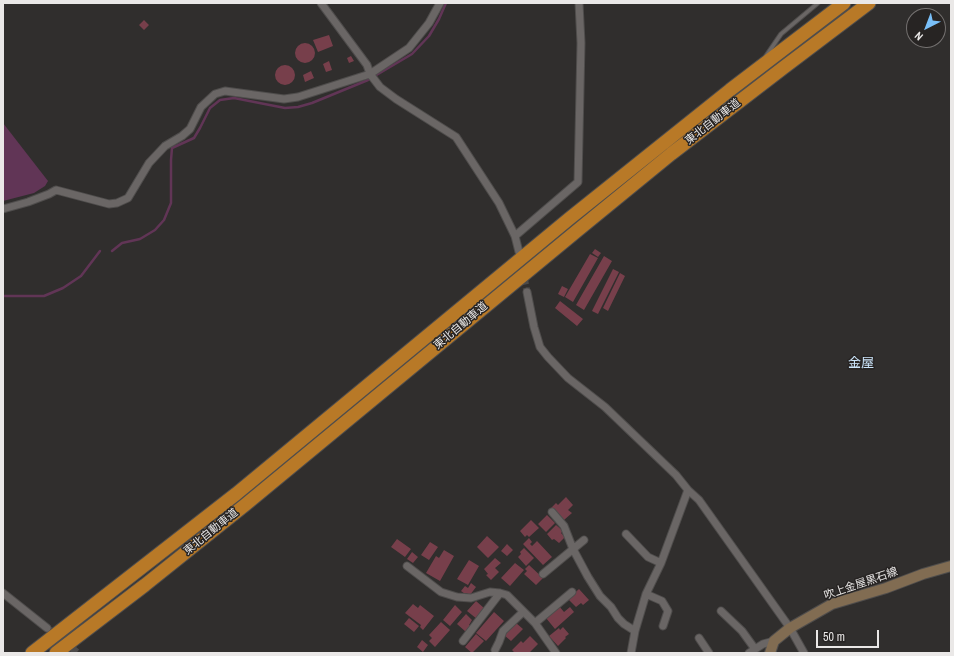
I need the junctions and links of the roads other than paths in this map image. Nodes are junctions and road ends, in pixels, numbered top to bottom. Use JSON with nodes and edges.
{"nodes":[{"id":1,"x":321,"y":3,"type":"edge"},
{"id":2,"x":440,"y":3,"type":"edge"},
{"id":3,"x":578,"y":3,"type":"edge"},
{"id":4,"x":818,"y":3,"type":"edge"},
{"id":5,"x":844,"y":3,"type":"edge"},
{"id":6,"x":869,"y":3,"type":"edge"},
{"id":7,"x":757,"y":69,"type":"junction"},
{"id":8,"x":371,"y":76,"type":"junction"},
{"id":9,"x":3,"y":209,"type":"edge"},
{"id":10,"x":515,"y":236,"type":"junction"},
{"id":11,"x":519,"y":252,"type":"tunnel mouth"},
{"id":12,"x":527,"y":292,"type":"tunnel mouth"},
{"id":13,"x":688,"y":490,"type":"junction"},
{"id":14,"x":552,"y":512,"type":"dead end"},
{"id":15,"x":626,"y":534,"type":"dead end"},
{"id":16,"x":584,"y":540,"type":"dead end"},
{"id":17,"x":573,"y":549,"type":"junction"},
{"id":18,"x":661,"y":563,"type":"junction"},
{"id":19,"x":407,"y":566,"type":"dead end"},
{"id":20,"x":951,"y":566,"type":"edge"},
{"id":21,"x":543,"y":574,"type":"dead end"},
{"id":22,"x":572,"y":592,"type":"dead end"},
{"id":23,"x":3,"y":593,"type":"edge"},
{"id":24,"x":500,"y":593,"type":"junction"},
{"id":25,"x":646,"y":594,"type":"junction"},
{"id":26,"x":721,"y":611,"type":"dead end"},
{"id":27,"x":523,"y":612,"type":"junction"},
{"id":28,"x":535,"y":623,"type":"junction"},
{"id":29,"x":664,"y":626,"type":"dead end"},
{"id":30,"x":47,"y":628,"type":"tunnel mouth"},
{"id":31,"x":790,"y":628,"type":"junction"},
{"id":32,"x":635,"y":631,"type":"junction"},
{"id":33,"x":700,"y":638,"type":"dead end"},
{"id":34,"x":463,"y":641,"type":"dead end"},
{"id":35,"x":774,"y":641,"type":"junction"},
{"id":36,"x":756,"y":649,"type":"junction"},
{"id":37,"x":495,"y":650,"type":"dead end"},
{"id":38,"x":32,"y":653,"type":"edge"},
{"id":39,"x":56,"y":653,"type":"edge"},
{"id":40,"x":556,"y":653,"type":"edge"},
{"id":41,"x":631,"y":653,"type":"edge"},
{"id":42,"x":709,"y":653,"type":"edge"},
{"id":43,"x":749,"y":653,"type":"edge"},
{"id":44,"x":770,"y":653,"type":"edge"},
{"id":45,"x":804,"y":653,"type":"edge"}],
"edges":[{"from":1,"to":8,"type":"street"},
{"from":2,"to":8,"type":"street"},
{"from":3,"to":10,"type":"street"},
{"from":4,"to":7,"type":"lane"},
{"from":5,"to":7,"type":"highway","name":"東北自動車道"},
{"from":6,"to":39,"type":"highway","name":"東北自動車道"},
{"from":7,"to":38,"type":"highway","name":"東北自動車道"},
{"from":8,"to":9,"type":"street"},
{"from":8,"to":10,"type":"street"},
{"from":10,"to":11,"type":"street"},
{"from":12,"to":13,"type":"street"},
{"from":13,"to":18,"type":"street"},
{"from":13,"to":31,"type":"street"},
{"from":14,"to":17,"type":"street"},
{"from":15,"to":18,"type":"street"},
{"from":16,"to":17,"type":"street"},
{"from":17,"to":21,"type":"street"},
{"from":17,"to":32,"type":"street"},
{"from":18,"to":25,"type":"street"},
{"from":19,"to":24,"type":"street"},
{"from":20,"to":31,"type":"main road","name":"吹上金屋黒石線"},
{"from":22,"to":28,"type":"street"},
{"from":23,"to":30,"type":"street"},
{"from":24,"to":27,"type":"street"},
{"from":24,"to":34,"type":"street"},
{"from":25,"to":29,"type":"street"},
{"from":25,"to":32,"type":"street"},
{"from":26,"to":36,"type":"street"},
{"from":27,"to":28,"type":"street"},
{"from":27,"to":37,"type":"street"},
{"from":28,"to":40,"type":"street"},
{"from":31,"to":35,"type":"main road","name":"吹上金屋黒石線"},
{"from":31,"to":45,"type":"street"},
{"from":32,"to":41,"type":"street"},
{"from":33,"to":42,"type":"street"},
{"from":35,"to":36,"type":"street"},
{"from":35,"to":44,"type":"main road"},
{"from":36,"to":43,"type":"street"}]}
